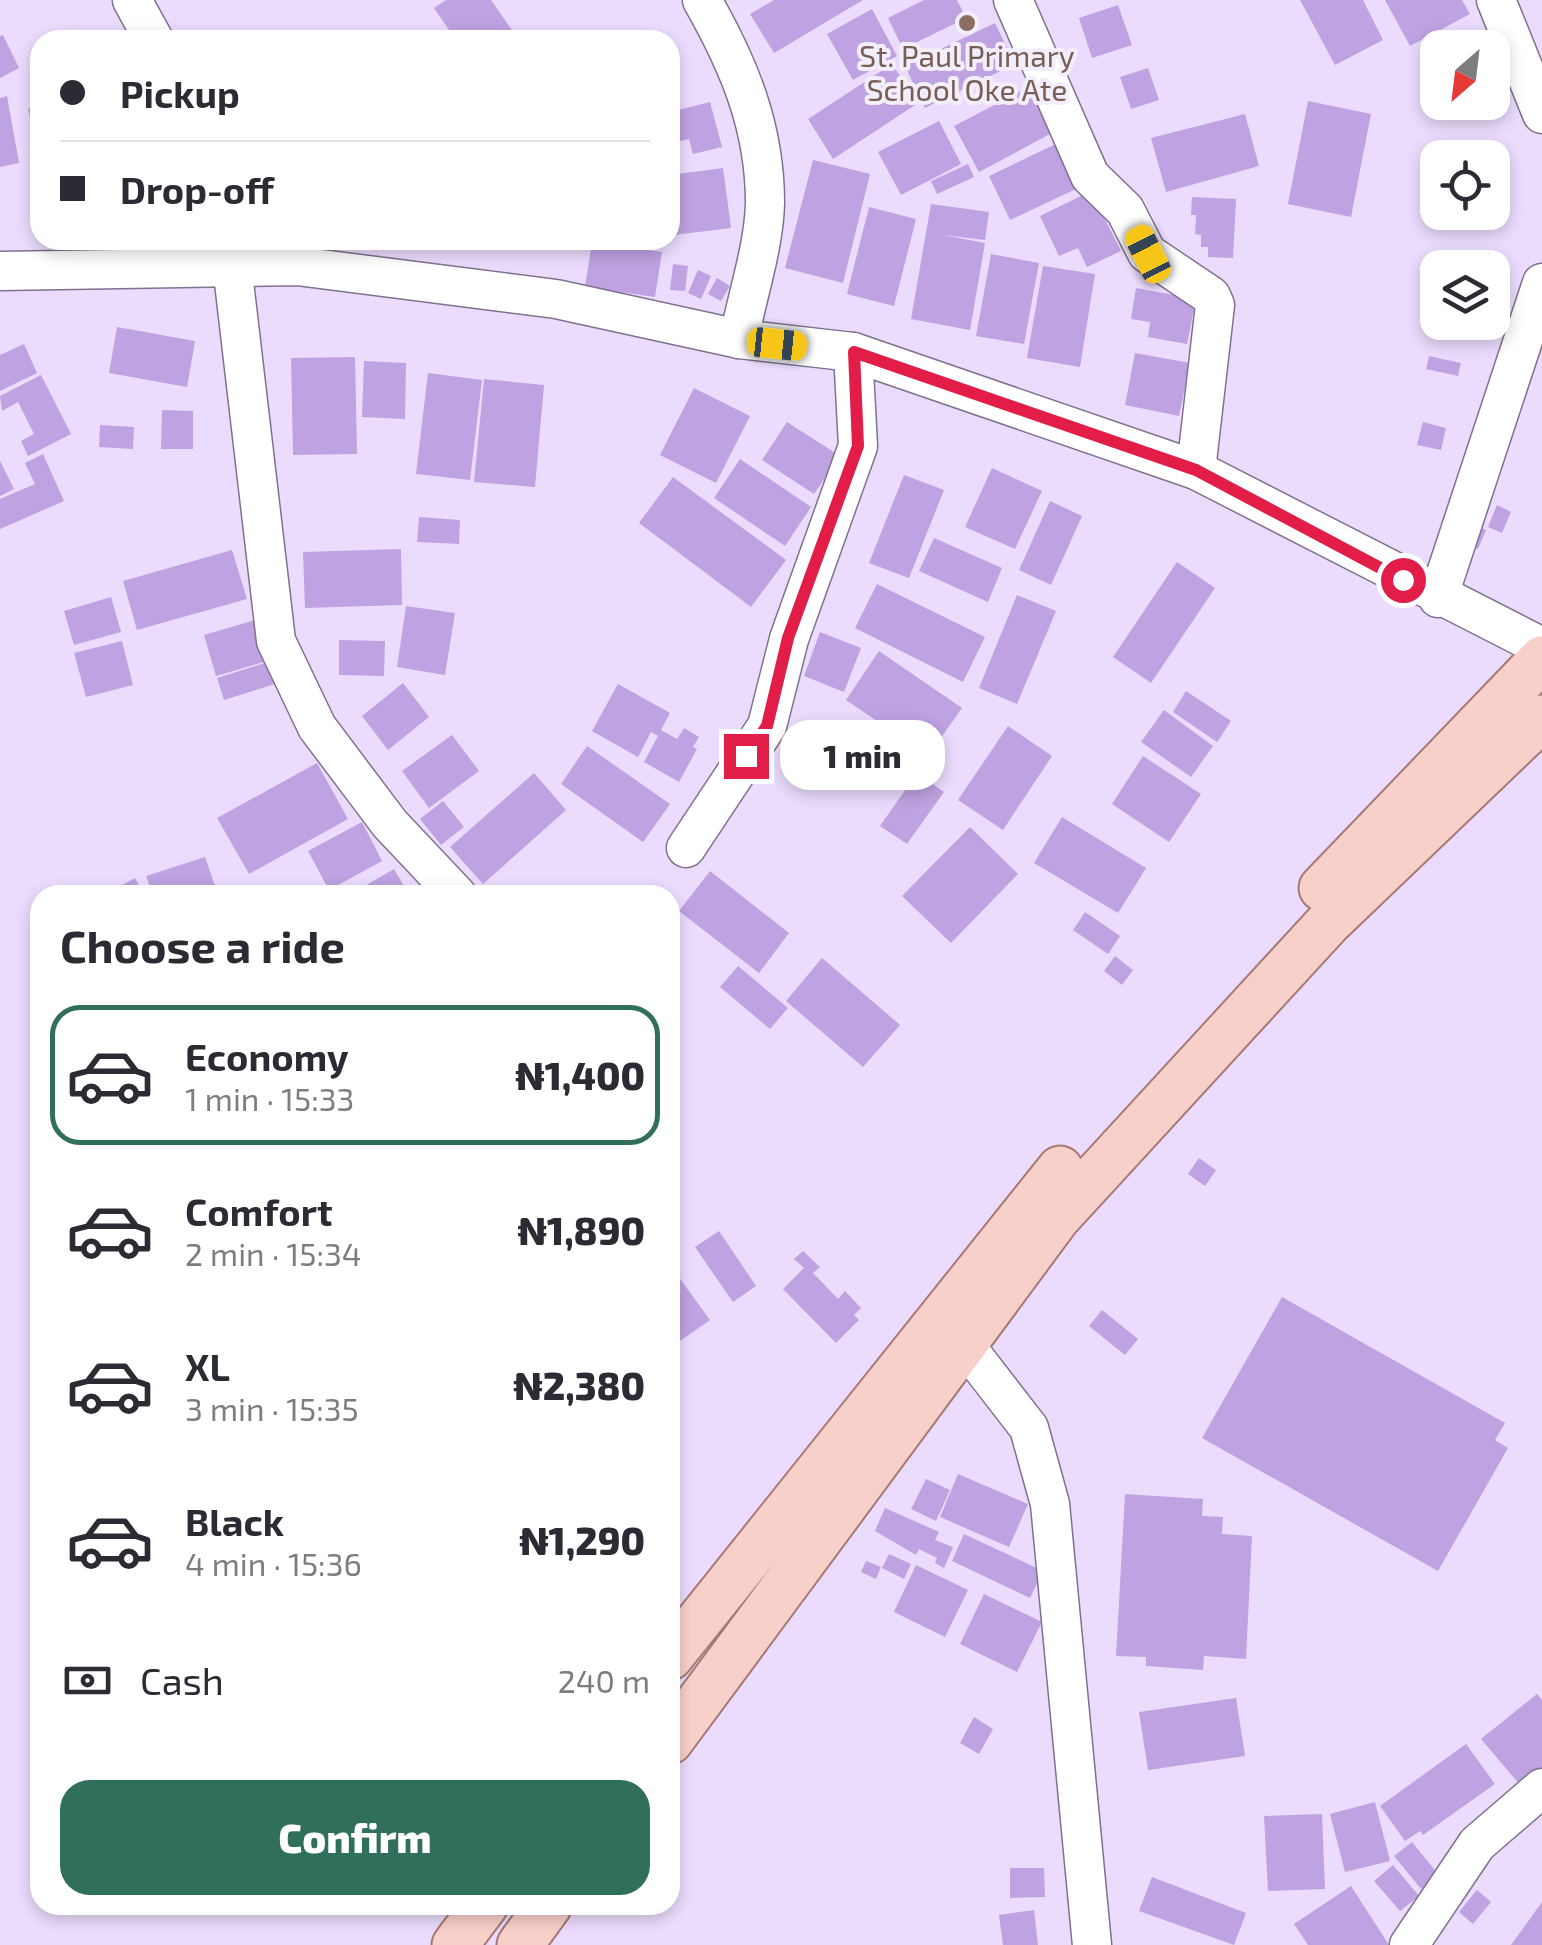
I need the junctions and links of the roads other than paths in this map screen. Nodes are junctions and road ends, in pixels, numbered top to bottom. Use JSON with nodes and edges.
{"nodes":[{"id":1,"x":132,"y":0,"type":"edge"},
{"id":2,"x":702,"y":0,"type":"edge"},
{"id":3,"x":1013,"y":0,"type":"edge"},
{"id":4,"x":1496,"y":0,"type":"edge"},
{"id":5,"x":148,"y":30,"type":"edge"},
{"id":6,"x":1542,"y":114,"type":"edge"},
{"id":7,"x":289,"y":253,"type":"edge"},
{"id":8,"x":232,"y":265,"type":"junction"},
{"id":9,"x":0,"y":271,"type":"edge"},
{"id":10,"x":1542,"y":284,"type":"edge"},
{"id":11,"x":739,"y":339,"type":"junction"},
{"id":12,"x":854,"y":352,"type":"junction"},
{"id":13,"x":1196,"y":470,"type":"junction"},
{"id":14,"x":1438,"y":598,"type":"junction"},
{"id":15,"x":1542,"y":648,"type":"edge"},
{"id":16,"x":1542,"y":659,"type":"edge"},
{"id":17,"x":1542,"y":718,"type":"edge"},
{"id":18,"x":686,"y":848,"type":"dead end"},
{"id":19,"x":448,"y":885,"type":"edge"},
{"id":20,"x":964,"y":1344,"type":"junction"},
{"id":21,"x":680,"y":1644,"type":"edge"},
{"id":22,"x":680,"y":1727,"type":"edge"},
{"id":23,"x":1542,"y":1788,"type":"edge"},
{"id":24,"x":478,"y":1915,"type":"edge"},
{"id":25,"x":542,"y":1915,"type":"edge"},
{"id":26,"x":455,"y":1945,"type":"edge"},
{"id":27,"x":520,"y":1945,"type":"edge"},
{"id":28,"x":1092,"y":1945,"type":"edge"},
{"id":29,"x":1410,"y":1945,"type":"edge"}],
"edges":[{"from":1,"to":5,"type":"street"},
{"from":2,"to":11,"type":"street"},
{"from":3,"to":13,"type":"street"},
{"from":4,"to":6,"type":"street"},
{"from":7,"to":8,"type":"street"},
{"from":7,"to":11,"type":"street"},
{"from":8,"to":9,"type":"street"},
{"from":8,"to":19,"type":"street"},
{"from":10,"to":14,"type":"street"},
{"from":11,"to":12,"type":"street"},
{"from":12,"to":13,"type":"street"},
{"from":12,"to":18,"type":"street"},
{"from":13,"to":14,"type":"street"},
{"from":14,"to":15,"type":"street"},
{"from":16,"to":21,"type":"main road"},
{"from":17,"to":20,"type":"main road"},
{"from":20,"to":22,"type":"main road"},
{"from":20,"to":28,"type":"street"},
{"from":23,"to":29,"type":"street"},
{"from":24,"to":26,"type":"main road"},
{"from":25,"to":27,"type":"main road"}]}
